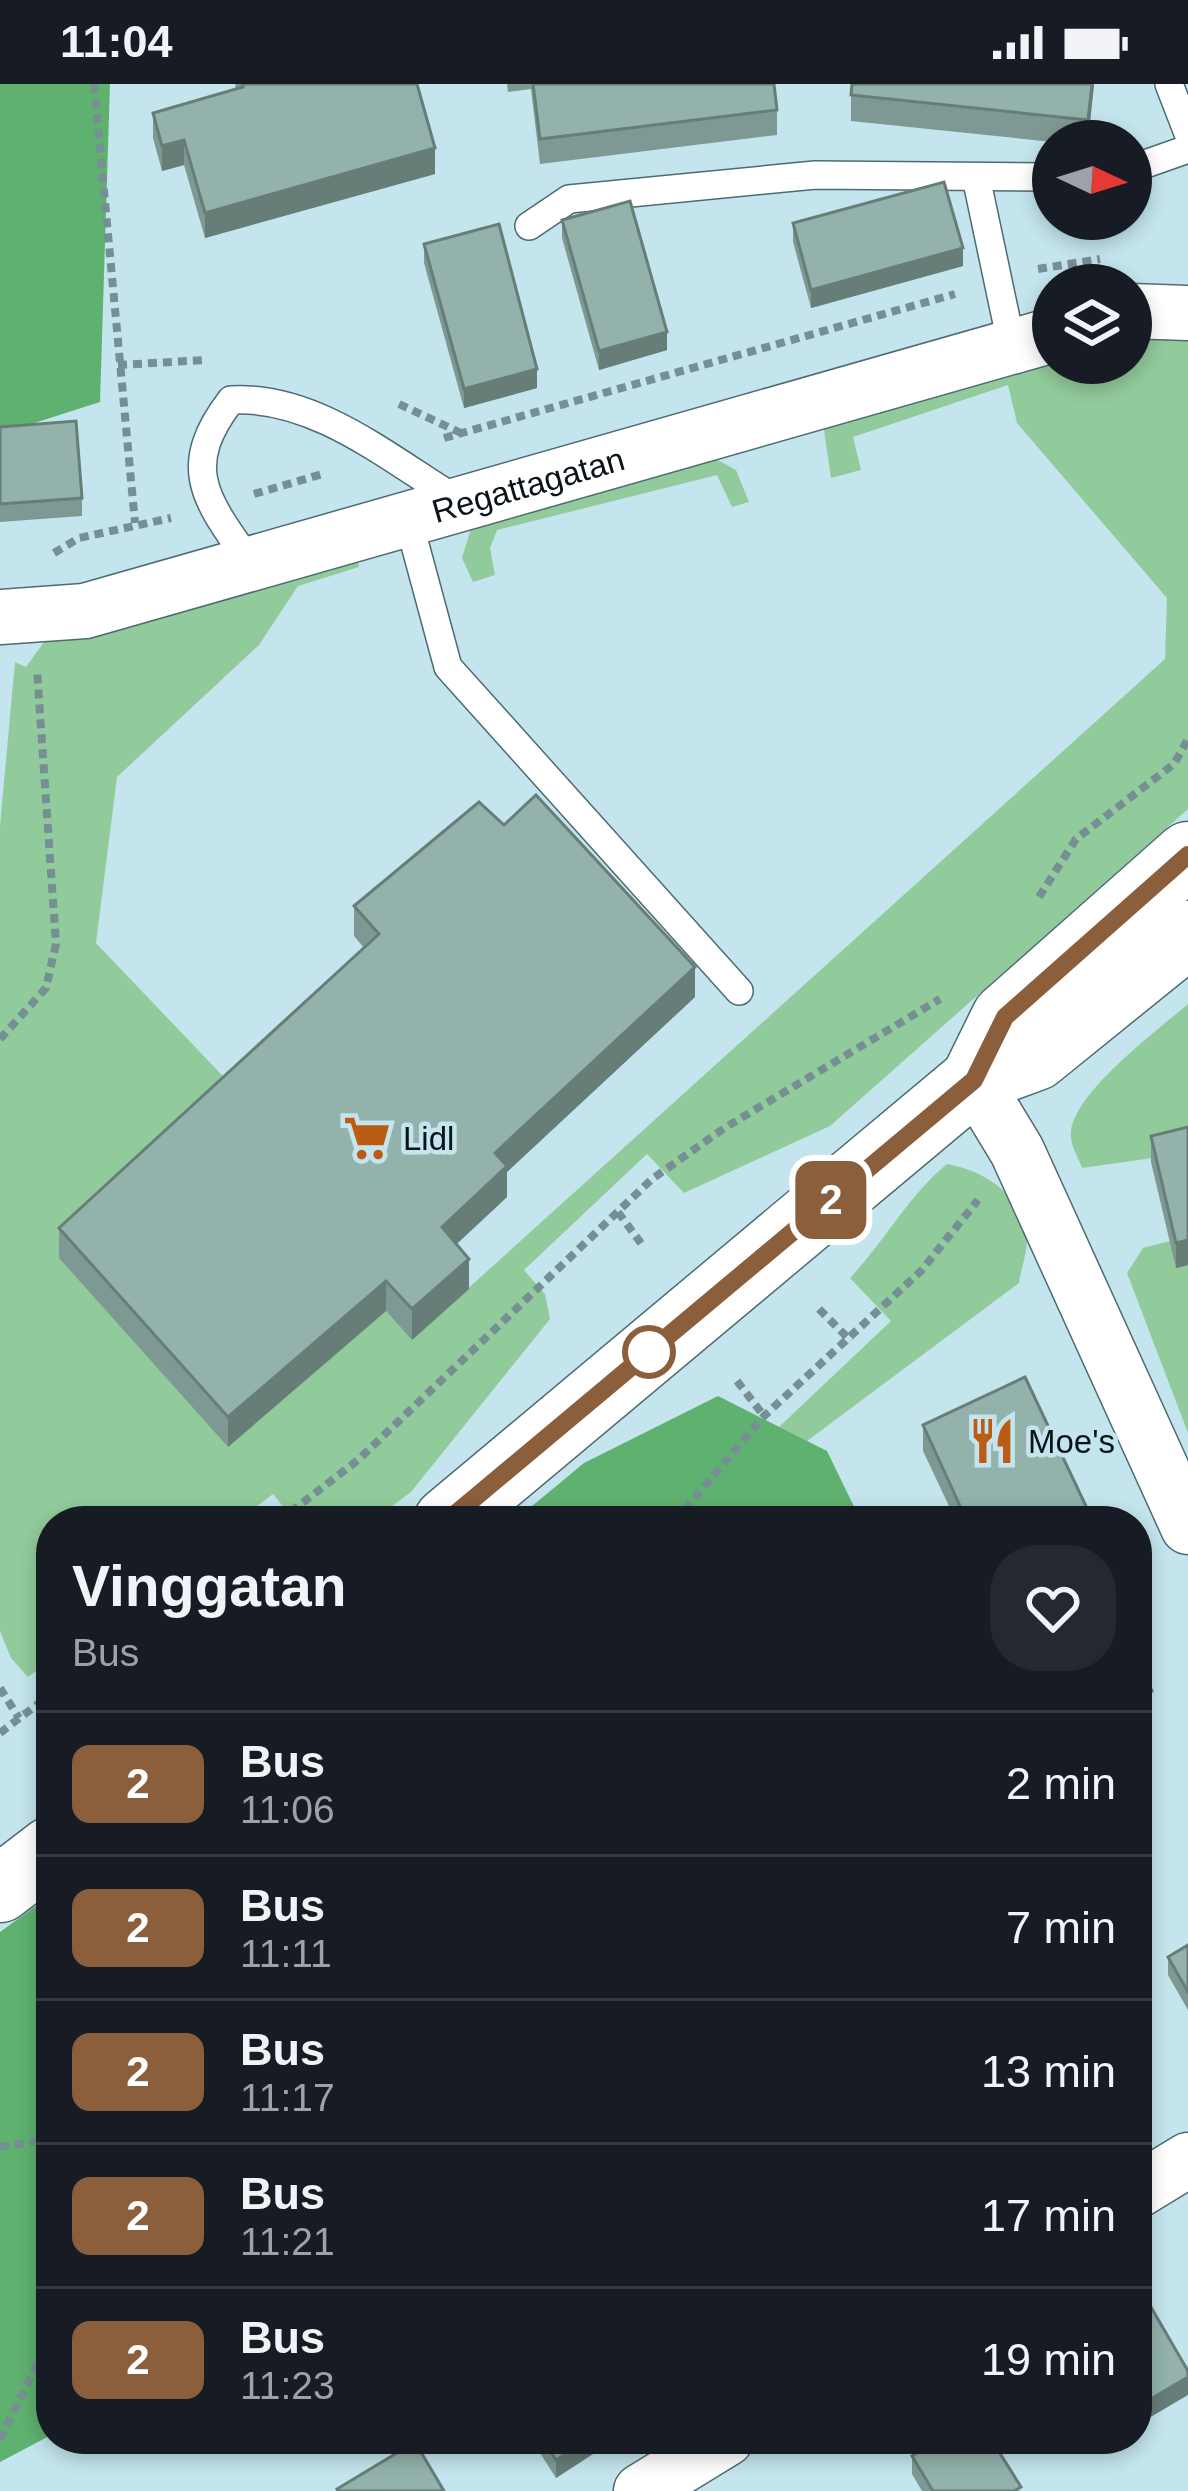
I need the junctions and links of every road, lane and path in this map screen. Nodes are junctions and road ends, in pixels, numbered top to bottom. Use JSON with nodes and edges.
{"nodes":[{"id":1,"x":94,"y":84,"type":"edge"},
{"id":2,"x":1169,"y":84,"type":"edge"},
{"id":3,"x":1188,"y":133,"type":"edge"},
{"id":4,"x":1188,"y":149,"type":"edge"},
{"id":5,"x":1152,"y":162,"type":"edge"},
{"id":6,"x":976,"y":177,"type":"junction"},
{"id":7,"x":1032,"y":177,"type":"edge"},
{"id":8,"x":530,"y":226,"type":"dead end"},
{"id":9,"x":1123,"y":258,"type":"dead end"},
{"id":10,"x":998,"y":282,"type":"junction"},
{"id":11,"x":1152,"y":311,"type":"edge"},
{"id":12,"x":1188,"y":313,"type":"edge"},
{"id":13,"x":1032,"y":339,"type":"edge"},
{"id":14,"x":1032,"y":341,"type":"edge"},
{"id":15,"x":384,"y":456,"type":"junction"},
{"id":16,"x":463,"y":503,"type":"junction"},
{"id":17,"x":214,"y":506,"type":"junction"},
{"id":18,"x":408,"y":519,"type":"junction"},
{"id":19,"x":135,"y":523,"type":"junction"},
{"id":20,"x":251,"y":565,"type":"junction"},
{"id":21,"x":16,"y":616,"type":"edge"},
{"id":22,"x":1188,"y":740,"type":"edge"},
{"id":23,"x":1188,"y":855,"type":"edge"},
{"id":24,"x":1031,"y":914,"type":"dead end"},
{"id":25,"x":1188,"y":934,"type":"edge"},
{"id":26,"x":960,"y":989,"type":"dead end"},
{"id":27,"x":739,"y":991,"type":"dead end"},
{"id":28,"x":0,"y":1039,"type":"edge"},
{"id":29,"x":974,"y":1080,"type":"junction"},
{"id":30,"x":652,"y":1179,"type":"junction"},
{"id":31,"x":619,"y":1212,"type":"junction"},
{"id":32,"x":643,"y":1246,"type":"dead end"},
{"id":33,"x":921,"y":1271,"type":"dead end"},
{"id":34,"x":819,"y":1309,"type":"dead end"},
{"id":35,"x":851,"y":1341,"type":"junction"},
{"id":36,"x":462,"y":1361,"type":"junction"},
{"id":37,"x":737,"y":1382,"type":"dead end"},
{"id":38,"x":764,"y":1416,"type":"junction"},
{"id":39,"x":298,"y":1506,"type":"edge"},
{"id":40,"x":465,"y":1506,"type":"edge"},
{"id":41,"x":688,"y":1506,"type":"edge"},
{"id":42,"x":1188,"y":1527,"type":"edge"},
{"id":43,"x":0,"y":1688,"type":"edge"},
{"id":44,"x":36,"y":1705,"type":"edge"},
{"id":45,"x":19,"y":1718,"type":"junction"},
{"id":46,"x":0,"y":1733,"type":"edge"},
{"id":47,"x":36,"y":1861,"type":"edge"},
{"id":48,"x":0,"y":1889,"type":"edge"},
{"id":49,"x":36,"y":2141,"type":"edge"},
{"id":50,"x":0,"y":2147,"type":"edge"},
{"id":51,"x":1188,"y":2160,"type":"edge"},
{"id":52,"x":1152,"y":2182,"type":"edge"},
{"id":53,"x":36,"y":2367,"type":"edge"},
{"id":54,"x":0,"y":2440,"type":"edge"},
{"id":55,"x":701,"y":2454,"type":"edge"},
{"id":56,"x":641,"y":2491,"type":"edge"}],
"edges":[{"from":1,"to":19,"type":"path"},
{"from":2,"to":3,"type":"lane"},
{"from":4,"to":5,"type":"lane"},
{"from":6,"to":7,"type":"lane"},
{"from":6,"to":8,"type":"lane"},
{"from":6,"to":10,"type":"lane"},
{"from":9,"to":10,"type":"path"},
{"from":10,"to":13,"type":"lane"},
{"from":10,"to":15,"type":"path"},
{"from":11,"to":12,"type":"street"},
{"from":14,"to":16,"type":"street","name":"Regattagatan"},
{"from":15,"to":16,"type":"lane"},
{"from":15,"to":17,"type":"path"},
{"from":15,"to":17,"type":"lane"},
{"from":16,"to":18,"type":"street","name":"Regattagatan"},
{"from":17,"to":19,"type":"path"},
{"from":17,"to":20,"type":"lane"},
{"from":18,"to":20,"type":"street","name":"Regattagatan"},
{"from":18,"to":27,"type":"lane"},
{"from":19,"to":21,"type":"path"},
{"from":20,"to":21,"type":"street","name":"Regattagatan"},
{"from":21,"to":28,"type":"path"},
{"from":22,"to":24,"type":"path"},
{"from":23,"to":29,"type":"main road"},
{"from":25,"to":29,"type":"main road"},
{"from":26,"to":30,"type":"path"},
{"from":29,"to":40,"type":"main road"},
{"from":29,"to":42,"type":"street"},
{"from":30,"to":31,"type":"path"},
{"from":30,"to":36,"type":"path"},
{"from":31,"to":32,"type":"path"},
{"from":31,"to":36,"type":"path"},
{"from":33,"to":35,"type":"path"},
{"from":34,"to":35,"type":"path"},
{"from":35,"to":38,"type":"path"},
{"from":36,"to":39,"type":"path"},
{"from":37,"to":38,"type":"path"},
{"from":38,"to":41,"type":"path"},
{"from":43,"to":45,"type":"path"},
{"from":44,"to":45,"type":"path"},
{"from":45,"to":46,"type":"path"},
{"from":47,"to":48,"type":"main road"},
{"from":49,"to":50,"type":"path"},
{"from":51,"to":52,"type":"street"},
{"from":53,"to":54,"type":"path"},
{"from":55,"to":56,"type":"street"}]}
